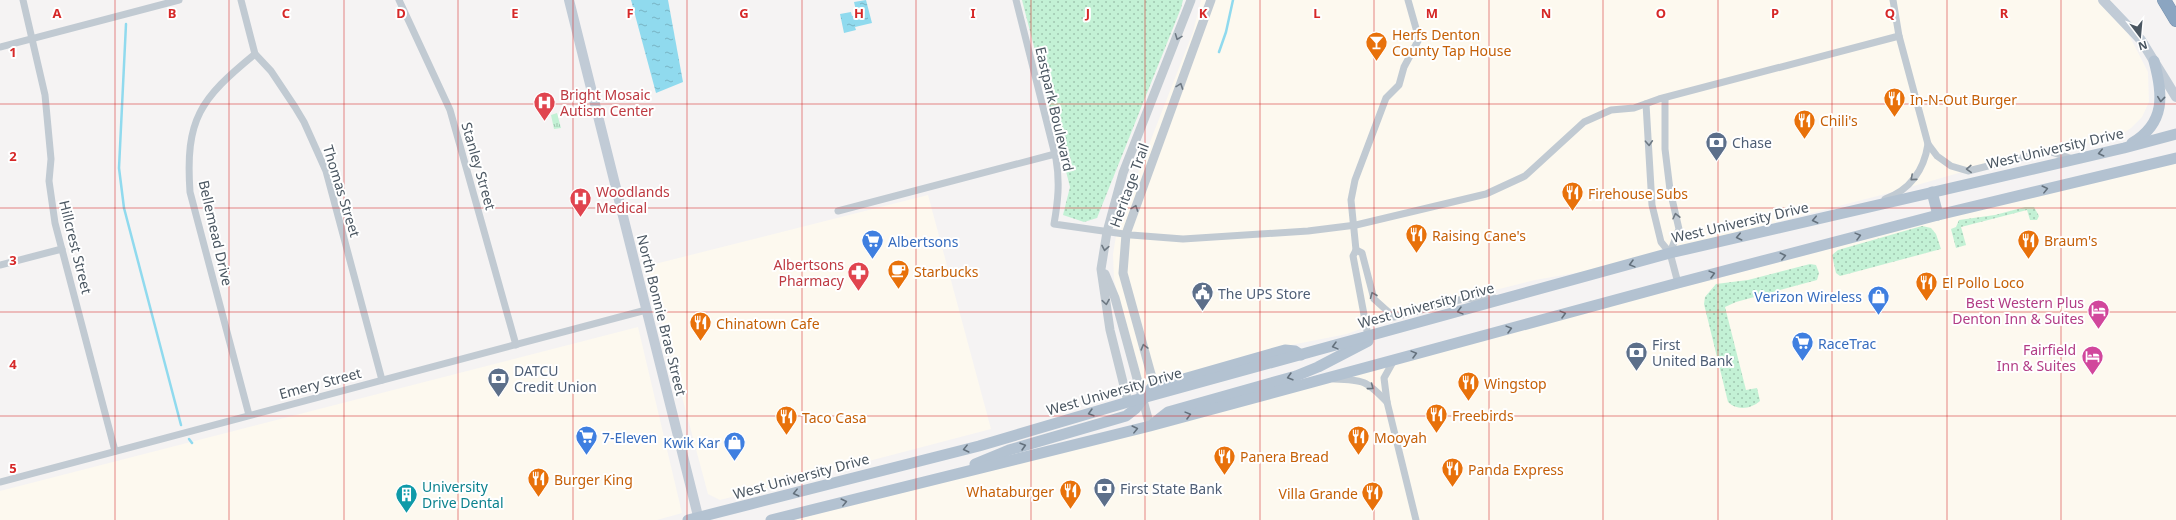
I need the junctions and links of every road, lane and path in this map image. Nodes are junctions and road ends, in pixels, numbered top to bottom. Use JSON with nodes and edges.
{"nodes":[{"id":1,"x":23,"y":0,"type":"edge"},
{"id":2,"x":179,"y":0,"type":"edge"},
{"id":3,"x":241,"y":0,"type":"edge"},
{"id":4,"x":399,"y":0,"type":"edge"},
{"id":5,"x":569,"y":0,"type":"edge"},
{"id":6,"x":1016,"y":0,"type":"edge"},
{"id":7,"x":1191,"y":0,"type":"edge"},
{"id":8,"x":1211,"y":0,"type":"edge"},
{"id":9,"x":1408,"y":0,"type":"edge"},
{"id":10,"x":1893,"y":0,"type":"edge"},
{"id":11,"x":2103,"y":0,"type":"edge"},
{"id":12,"x":2164,"y":0,"type":"edge"},
{"id":13,"x":2176,"y":20,"type":"edge"},
{"id":14,"x":1899,"y":36,"type":"junction"},
{"id":15,"x":33,"y":39,"type":"junction"},
{"id":16,"x":2141,"y":40,"type":"junction"},
{"id":17,"x":0,"y":47,"type":"edge"},
{"id":18,"x":256,"y":54,"type":"junction"},
{"id":19,"x":2154,"y":61,"type":"junction"},
{"id":20,"x":2176,"y":83,"type":"edge"},
{"id":21,"x":2176,"y":97,"type":"edge"},
{"id":22,"x":1665,"y":98,"type":"junction"},
{"id":23,"x":1646,"y":104,"type":"junction"},
{"id":24,"x":2176,"y":134,"type":"edge"},
{"id":25,"x":1928,"y":144,"type":"junction"},
{"id":26,"x":2124,"y":148,"type":"junction"},
{"id":27,"x":1055,"y":154,"type":"junction"},
{"id":28,"x":2176,"y":158,"type":"edge"},
{"id":29,"x":2075,"y":159,"type":"junction"},
{"id":30,"x":1932,"y":192,"type":"junction"},
{"id":31,"x":838,"y":211,"type":"dead end"},
{"id":32,"x":1853,"y":211,"type":"junction"},
{"id":33,"x":1938,"y":215,"type":"junction"},
{"id":34,"x":1353,"y":225,"type":"junction"},
{"id":35,"x":1107,"y":232,"type":"junction"},
{"id":36,"x":1126,"y":234,"type":"junction"},
{"id":37,"x":62,"y":249,"type":"junction"},
{"id":38,"x":1356,"y":250,"type":"junction"},
{"id":39,"x":1670,"y":253,"type":"junction"},
{"id":40,"x":1102,"y":264,"type":"junction"},
{"id":41,"x":0,"y":265,"type":"edge"},
{"id":42,"x":1678,"y":283,"type":"junction"},
{"id":43,"x":1512,"y":297,"type":"junction"},
{"id":44,"x":646,"y":310,"type":"junction"},
{"id":45,"x":1388,"y":331,"type":"junction"},
{"id":46,"x":1368,"y":336,"type":"junction"},
{"id":47,"x":516,"y":345,"type":"junction"},
{"id":48,"x":1301,"y":355,"type":"junction"},
{"id":49,"x":1394,"y":360,"type":"junction"},
{"id":50,"x":1322,"y":379,"type":"junction"},
{"id":51,"x":382,"y":380,"type":"junction"},
{"id":52,"x":1154,"y":385,"type":"junction"},
{"id":53,"x":1142,"y":398,"type":"junction"},
{"id":54,"x":1128,"y":402,"type":"junction"},
{"id":55,"x":1386,"y":402,"type":"junction"},
{"id":56,"x":249,"y":416,"type":"junction"},
{"id":57,"x":1150,"y":426,"type":"junction"},
{"id":58,"x":115,"y":451,"type":"junction"},
{"id":59,"x":961,"y":473,"type":"junction"},
{"id":60,"x":0,"y":482,"type":"edge"},
{"id":61,"x":695,"y":519,"type":"edge"},
{"id":62,"x":771,"y":520,"type":"edge"},
{"id":63,"x":1416,"y":520,"type":"edge"}],
"edges":[{"from":1,"to":15,"type":"street","name":"Hillcrest Street"},
{"from":2,"to":15,"type":"street"},
{"from":3,"to":18,"type":"street","name":"Thomas Street"},
{"from":4,"to":47,"type":"street","name":"Stanley Street"},
{"from":5,"to":44,"type":"main road","name":"North Bonnie Brae Street"},
{"from":6,"to":27,"type":"street","name":"Eastpark Boulevard"},
{"from":7,"to":35,"type":"street","name":"Heritage Trail","one_way":true},
{"from":36,"to":8,"type":"street","name":"Heritage Trail","one_way":true},
{"from":9,"to":34,"type":"street"},
{"from":10,"to":14,"type":"street"},
{"from":11,"to":16,"type":"main road"},
{"from":12,"to":13,"type":"highway"},
{"from":14,"to":22,"type":"street"},
{"from":14,"to":25,"type":"street"},
{"from":15,"to":17,"type":"street"},
{"from":15,"to":37,"type":"street","name":"Hillcrest Street"},
{"from":16,"to":19,"type":"main road"},
{"from":16,"to":20,"type":"main road"},
{"from":18,"to":51,"type":"street","name":"Thomas Street"},
{"from":18,"to":56,"type":"street","name":"Bellemead Drive"},
{"from":19,"to":21,"type":"main road"},
{"from":19,"to":26,"type":"main road","one_way":true},
{"from":22,"to":23,"type":"street"},
{"from":39,"to":22,"type":"street","one_way":true},
{"from":23,"to":34,"type":"street"},
{"from":23,"to":39,"type":"street","one_way":true},
{"from":24,"to":26,"type":"main road","name":"West University Drive"},
{"from":29,"to":25,"type":"street","one_way":true},
{"from":25,"to":32,"type":"street","one_way":true},
{"from":26,"to":29,"type":"main road","name":"West University Drive","one_way":true},
{"from":27,"to":31,"type":"street"},
{"from":27,"to":35,"type":"street","name":"Eastpark Boulevard"},
{"from":33,"to":28,"type":"main road","one_way":true},
{"from":29,"to":30,"type":"main road","name":"West University Drive"},
{"from":30,"to":32,"type":"main road","name":"West University Drive"},
{"from":30,"to":33,"type":"main road"},
{"from":32,"to":39,"type":"main road","name":"West University Drive","one_way":true},
{"from":42,"to":33,"type":"main road","one_way":true},
{"from":34,"to":36,"type":"street"},
{"from":34,"to":38,"type":"street"},
{"from":35,"to":36,"type":"street"},
{"from":35,"to":40,"type":"street","name":"Heritage Trail","one_way":true},
{"from":52,"to":36,"type":"street","name":"Heritage Trail","one_way":true},
{"from":37,"to":41,"type":"street"},
{"from":37,"to":58,"type":"street","name":"Hillcrest Street"},
{"from":43,"to":38,"type":"street","one_way":true},
{"from":38,"to":46,"type":"street"},
{"from":39,"to":42,"type":"street"},
{"from":39,"to":43,"type":"main road","name":"West University Drive","one_way":true},
{"from":40,"to":53,"type":"street","name":"Heritage Trail"},
{"from":40,"to":54,"type":"street","name":"Heritage Trail","one_way":true},
{"from":49,"to":42,"type":"main road","one_way":true},
{"from":43,"to":45,"type":"main road","name":"West University Drive","one_way":true},
{"from":44,"to":47,"type":"street","name":"Emery Street"},
{"from":44,"to":61,"type":"main road","name":"North Bonnie Brae Street"},
{"from":45,"to":46,"type":"main road","name":"West University Drive"},
{"from":45,"to":57,"type":"main road","one_way":true},
{"from":46,"to":48,"type":"main road","name":"West University Drive","one_way":true},
{"from":47,"to":51,"type":"street","name":"Emery Street"},
{"from":48,"to":52,"type":"main road"},
{"from":48,"to":53,"type":"main road","name":"West University Drive"},
{"from":49,"to":50,"type":"main road"},
{"from":49,"to":55,"type":"street"},
{"from":50,"to":55,"type":"street","one_way":true},
{"from":57,"to":50,"type":"main road","one_way":true},
{"from":51,"to":56,"type":"street","name":"Emery Street"},
{"from":52,"to":53,"type":"main road"},
{"from":53,"to":54,"type":"main road","name":"West University Drive"},
{"from":53,"to":57,"type":"street","name":"Heritage Trail"},
{"from":59,"to":53,"type":"main road","one_way":true},
{"from":54,"to":61,"type":"main road","name":"West University Drive","one_way":true},
{"from":55,"to":63,"type":"street"},
{"from":56,"to":58,"type":"street","name":"Emery Street"},
{"from":59,"to":57,"type":"main road","one_way":true},
{"from":58,"to":60,"type":"street","name":"Emery Street"},
{"from":62,"to":59,"type":"main road","one_way":true}]}
